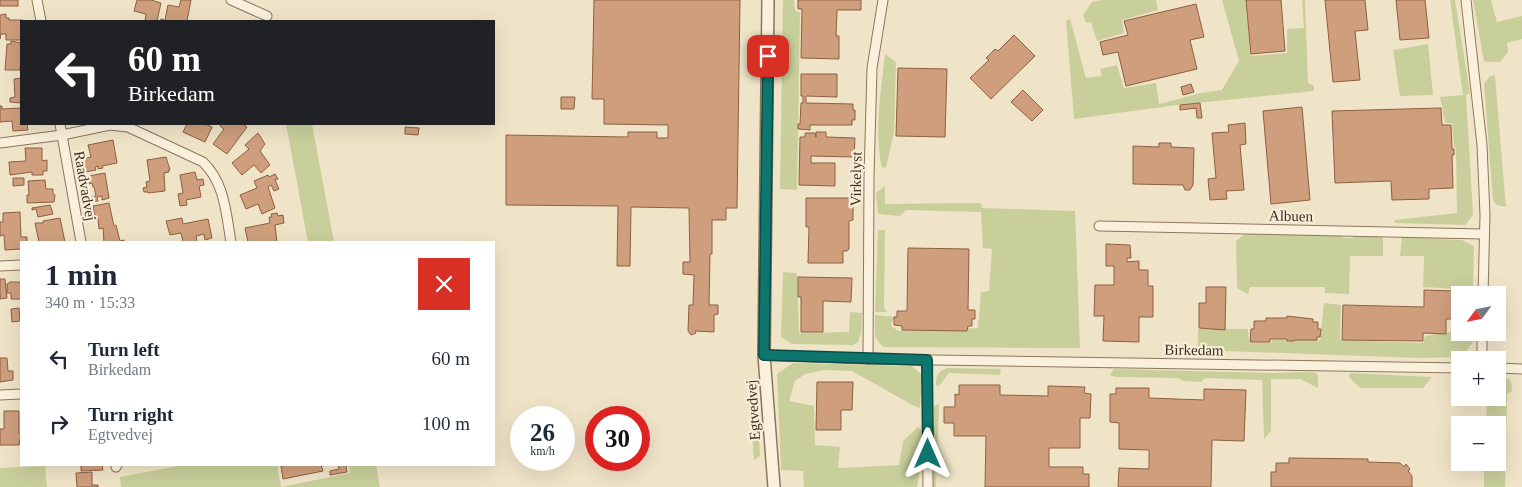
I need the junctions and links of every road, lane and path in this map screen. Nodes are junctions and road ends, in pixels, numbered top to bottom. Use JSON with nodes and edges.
{"nodes":[{"id":1,"x":37,"y":0,"type":"edge"},
{"id":2,"x":231,"y":0,"type":"edge"},
{"id":3,"x":768,"y":0,"type":"edge"},
{"id":4,"x":884,"y":0,"type":"edge"},
{"id":5,"x":1466,"y":0,"type":"edge"},
{"id":6,"x":267,"y":16,"type":"dead end"},
{"id":7,"x":41,"y":20,"type":"edge"},
{"id":8,"x":60,"y":125,"type":"edge"},
{"id":9,"x":110,"y":125,"type":"edge"},
{"id":10,"x":110,"y":125,"type":"edge"},
{"id":11,"x":62,"y":135,"type":"junction"},
{"id":12,"x":0,"y":143,"type":"edge"},
{"id":13,"x":1099,"y":226,"type":"dead end"},
{"id":14,"x":1484,"y":234,"type":"junction"},
{"id":15,"x":81,"y":241,"type":"edge"},
{"id":16,"x":231,"y":241,"type":"edge"},
{"id":17,"x":20,"y":265,"type":"edge"},
{"id":18,"x":0,"y":266,"type":"edge"},
{"id":19,"x":1483,"y":286,"type":"edge"},
{"id":20,"x":764,"y":355,"type":"junction"},
{"id":21,"x":868,"y":359,"type":"junction"},
{"id":22,"x":927,"y":360,"type":"junction"},
{"id":23,"x":1451,"y":368,"type":"edge"},
{"id":24,"x":1506,"y":368,"type":"edge"},
{"id":25,"x":1522,"y":369,"type":"edge"},
{"id":26,"x":20,"y":394,"type":"edge"},
{"id":27,"x":0,"y":395,"type":"edge"},
{"id":28,"x":774,"y":487,"type":"edge"},
{"id":29,"x":928,"y":487,"type":"edge"}],
"edges":[{"from":1,"to":7,"type":"street"},
{"from":2,"to":6,"type":"street"},
{"from":3,"to":20,"type":"street","name":"Egtvedvej"},
{"from":4,"to":21,"type":"street","name":"Virkelyst"},
{"from":5,"to":14,"type":"street"},
{"from":8,"to":11,"type":"street","name":"Raadvadvej"},
{"from":9,"to":16,"type":"street"},
{"from":10,"to":11,"type":"street"},
{"from":11,"to":12,"type":"street","name":"Raadvadvej"},
{"from":11,"to":15,"type":"street","name":"Raadvadvej"},
{"from":13,"to":14,"type":"street","name":"Albuen"},
{"from":14,"to":19,"type":"street"},
{"from":17,"to":18,"type":"street"},
{"from":20,"to":21,"type":"street","name":"Birkedam"},
{"from":20,"to":28,"type":"street","name":"Egtvedvej"},
{"from":21,"to":22,"type":"street","name":"Birkedam"},
{"from":22,"to":23,"type":"street","name":"Birkedam"},
{"from":22,"to":29,"type":"street"},
{"from":24,"to":25,"type":"street"},
{"from":26,"to":27,"type":"street"}]}
